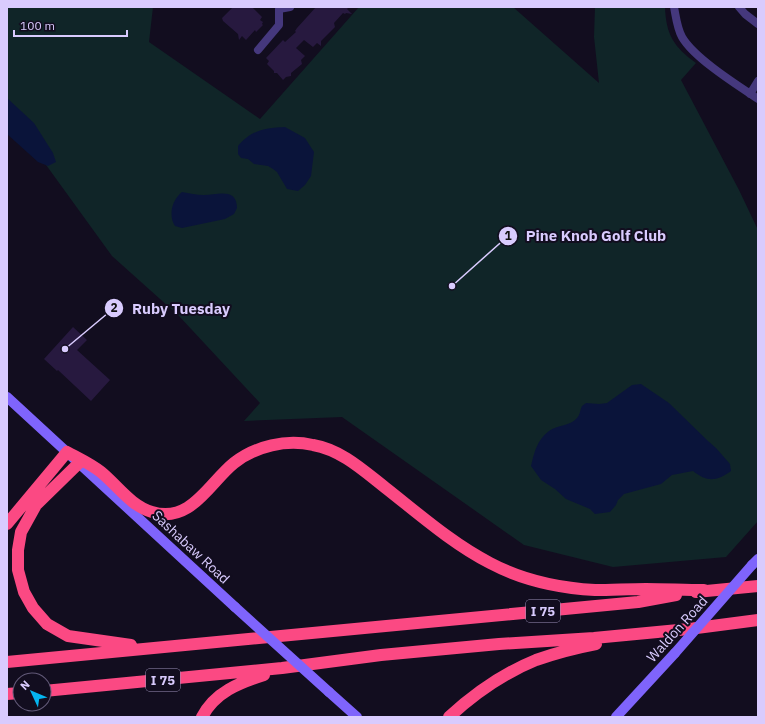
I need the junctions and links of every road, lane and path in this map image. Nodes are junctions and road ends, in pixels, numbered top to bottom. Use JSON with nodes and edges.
{"nodes":[{"id":1,"x":290,"y":7,"type":"edge"},
{"id":2,"x":674,"y":7,"type":"edge"},
{"id":3,"x":739,"y":7,"type":"edge"},
{"id":4,"x":276,"y":8,"type":"edge"},
{"id":5,"x":758,"y":24,"type":"edge"},
{"id":6,"x":258,"y":50,"type":"dead end"},
{"id":7,"x":758,"y":81,"type":"edge"},
{"id":8,"x":750,"y":94,"type":"junction"},
{"id":9,"x":758,"y":99,"type":"edge"},
{"id":10,"x":7,"y":398,"type":"edge"},
{"id":11,"x":67,"y":452,"type":"junction"},
{"id":12,"x":79,"y":463,"type":"junction"},
{"id":13,"x":7,"y":524,"type":"edge"},
{"id":14,"x":755,"y":562,"type":"edge"},
{"id":15,"x":758,"y":586,"type":"edge"},
{"id":16,"x":704,"y":590,"type":"junction"},
{"id":17,"x":758,"y":620,"type":"edge"},
{"id":18,"x":678,"y":630,"type":"junction"},
{"id":19,"x":168,"y":646,"type":"junction"},
{"id":20,"x":7,"y":662,"type":"edge"},
{"id":21,"x":282,"y":668,"type":"junction"},
{"id":22,"x":52,"y":690,"type":"edge"},
{"id":23,"x":202,"y":717,"type":"edge"},
{"id":24,"x":357,"y":717,"type":"edge"},
{"id":25,"x":449,"y":717,"type":"edge"},
{"id":26,"x":616,"y":717,"type":"edge"}],
"edges":[{"from":1,"to":4,"type":"street"},
{"from":2,"to":8,"type":"street"},
{"from":3,"to":5,"type":"street"},
{"from":4,"to":6,"type":"street"},
{"from":7,"to":8,"type":"street"},
{"from":8,"to":9,"type":"street"},
{"from":10,"to":11,"type":"main road","name":"Sashabaw Road"},
{"from":11,"to":12,"type":"main road","name":"Sashabaw Road"},
{"from":11,"to":13,"type":"highway"},
{"from":11,"to":16,"type":"highway"},
{"from":12,"to":19,"type":"highway"},
{"from":12,"to":24,"type":"main road","name":"Sashabaw Road","bridge":true},
{"from":14,"to":26,"type":"main road","name":"Waldon Road","bridge":true},
{"from":15,"to":16,"type":"highway","number":"I 75"},
{"from":16,"to":19,"type":"highway","number":"I 75"},
{"from":17,"to":18,"type":"highway","number":"I 75"},
{"from":18,"to":21,"type":"highway","number":"I 75"},
{"from":18,"to":25,"type":"highway"},
{"from":19,"to":20,"type":"highway","number":"I 75"},
{"from":21,"to":22,"type":"highway","number":"I 75"},
{"from":21,"to":23,"type":"highway"}]}
